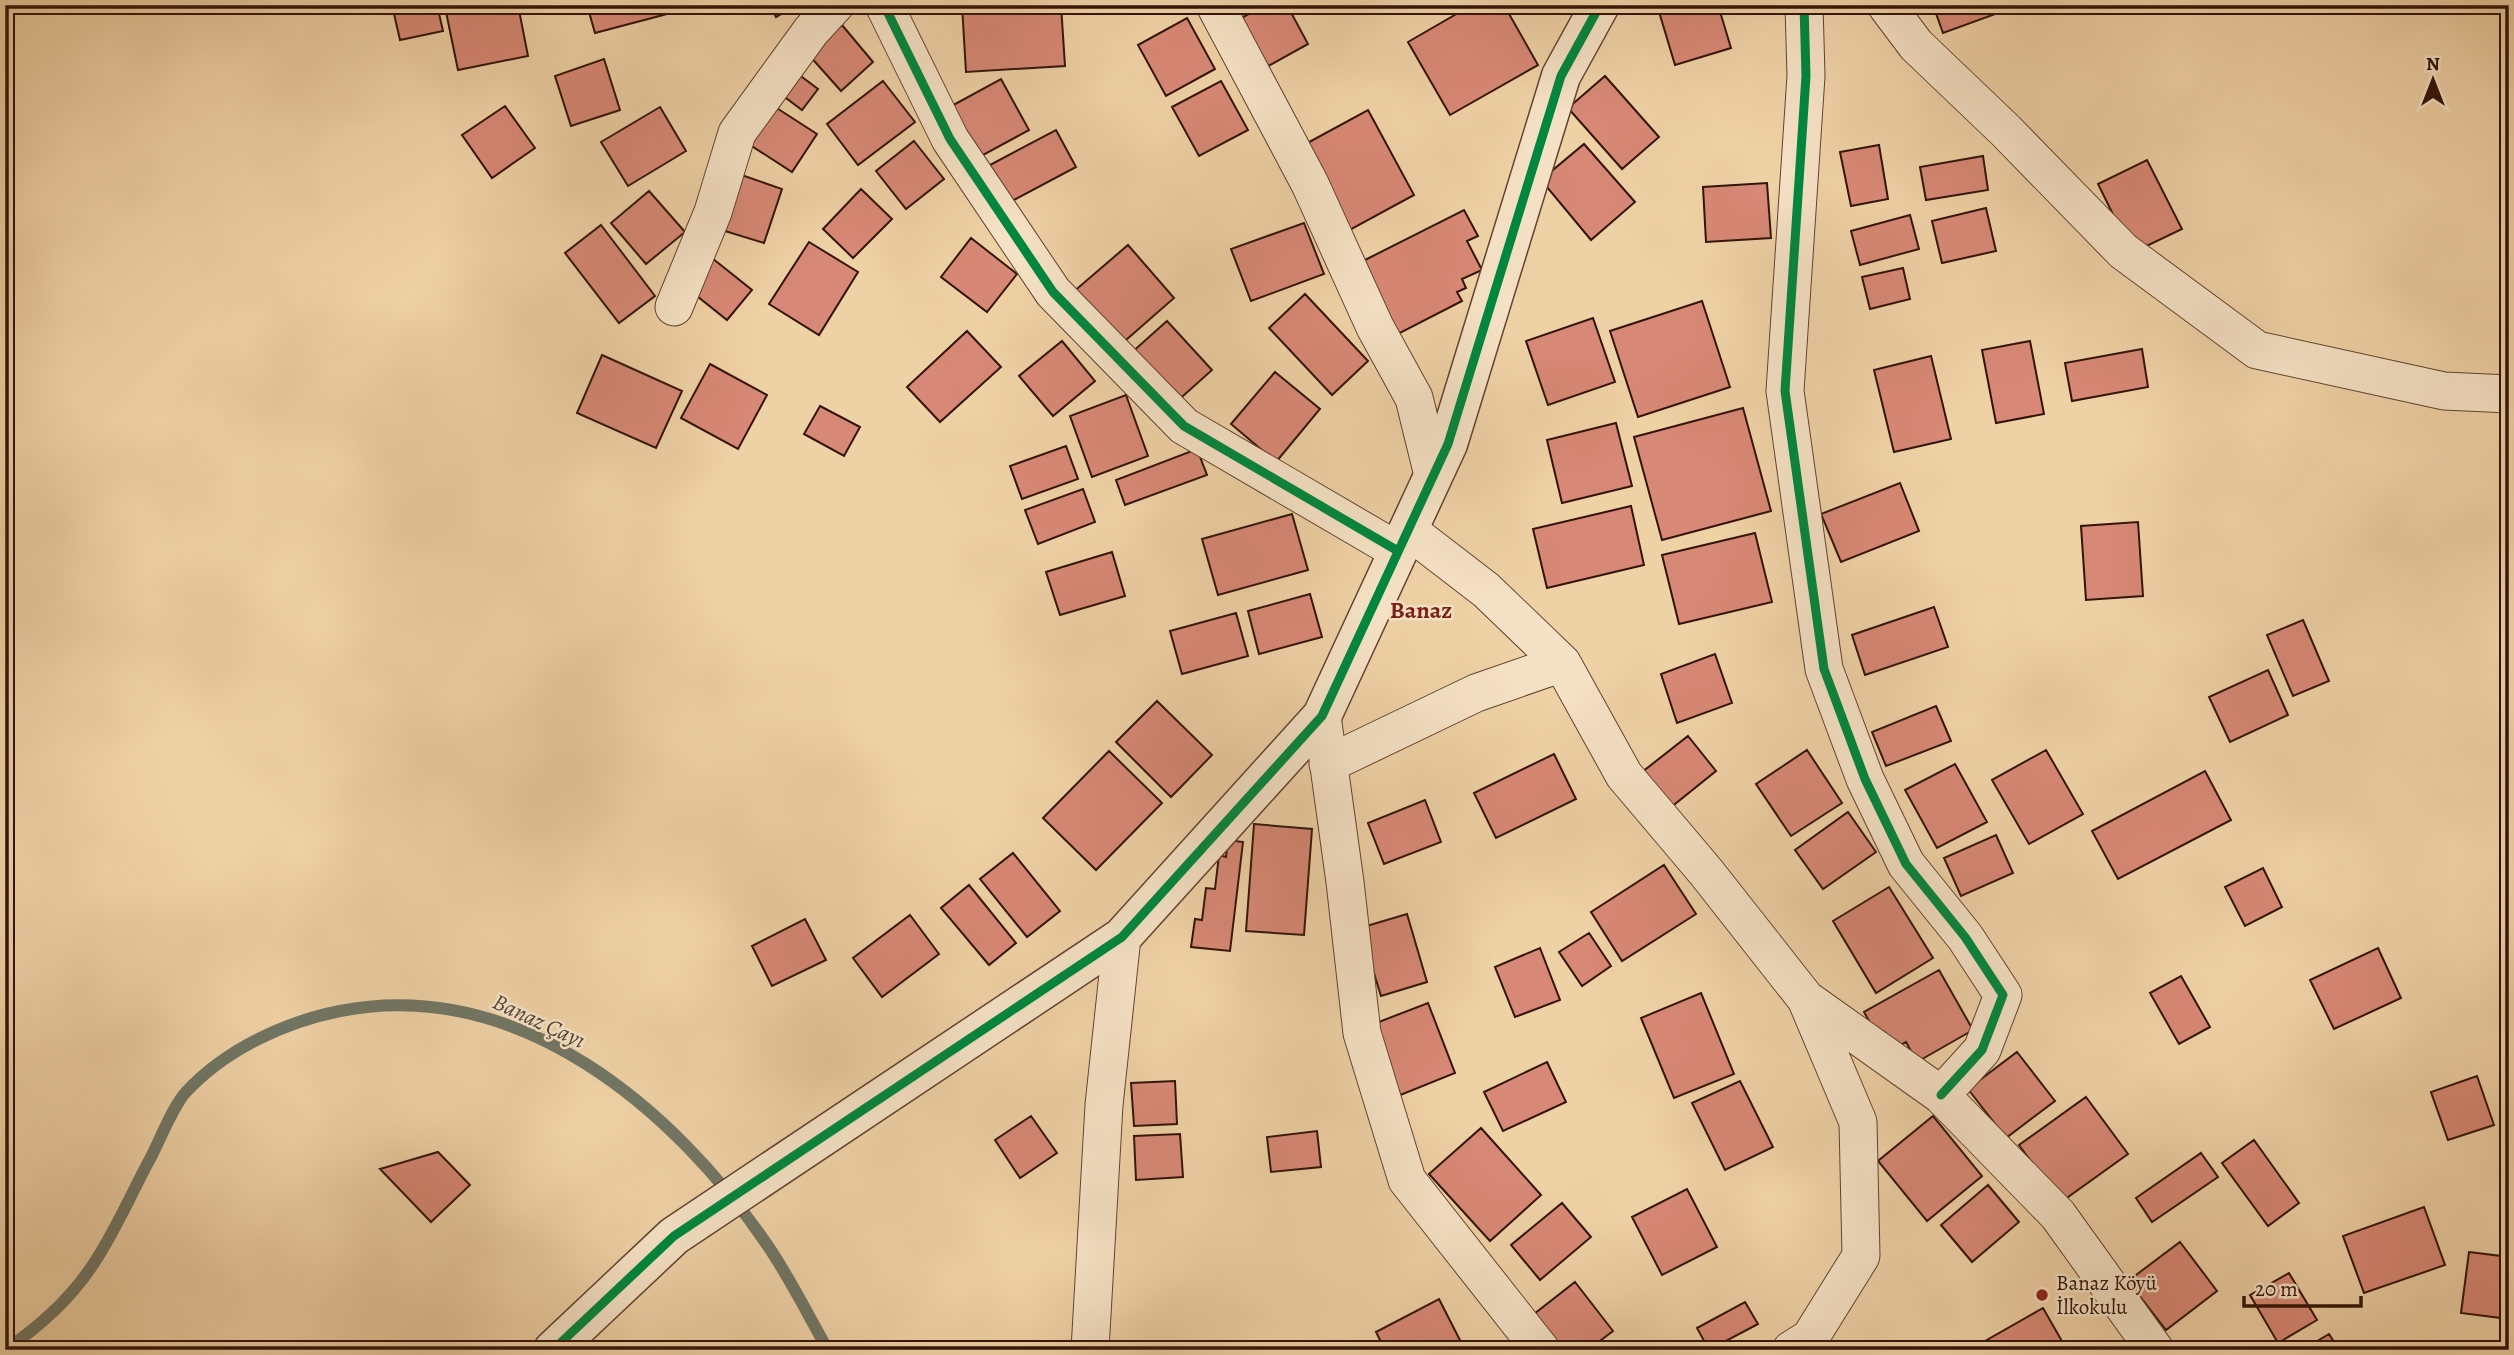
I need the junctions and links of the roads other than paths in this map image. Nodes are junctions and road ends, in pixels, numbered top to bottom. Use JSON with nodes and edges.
{"nodes":[{"id":1,"x":835,"y":5,"type":"edge"},
{"id":2,"x":884,"y":5,"type":"edge"},
{"id":3,"x":1215,"y":5,"type":"edge"},
{"id":4,"x":1600,"y":5,"type":"edge"},
{"id":5,"x":1804,"y":5,"type":"edge"},
{"id":6,"x":1886,"y":5,"type":"edge"},
{"id":7,"x":674,"y":307,"type":"dead end"},
{"id":8,"x":2509,"y":394,"type":"edge"},
{"id":9,"x":1433,"y":475,"type":"junction"},
{"id":10,"x":1403,"y":541,"type":"junction"},
{"id":11,"x":1562,"y":663,"type":"junction"},
{"id":12,"x":1322,"y":716,"type":"junction"},
{"id":13,"x":1328,"y":764,"type":"junction"},
{"id":14,"x":1122,"y":937,"type":"junction"},
{"id":15,"x":1806,"y":999,"type":"junction"},
{"id":16,"x":1941,"y":1095,"type":"junction"},
{"id":17,"x":553,"y":1350,"type":"edge"},
{"id":18,"x":1090,"y":1350,"type":"edge"},
{"id":19,"x":1541,"y":1350,"type":"edge"},
{"id":20,"x":1791,"y":1350,"type":"edge"},
{"id":21,"x":2155,"y":1350,"type":"edge"}],
"edges":[{"from":1,"to":7,"type":"street"},
{"from":2,"to":10,"type":"street"},
{"from":3,"to":9,"type":"street"},
{"from":4,"to":9,"type":"street"},
{"from":5,"to":16,"type":"street"},
{"from":6,"to":8,"type":"street"},
{"from":9,"to":10,"type":"street"},
{"from":10,"to":11,"type":"street"},
{"from":10,"to":12,"type":"street"},
{"from":11,"to":13,"type":"street"},
{"from":11,"to":15,"type":"street"},
{"from":12,"to":13,"type":"street"},
{"from":12,"to":14,"type":"street"},
{"from":13,"to":19,"type":"street"},
{"from":14,"to":17,"type":"street"},
{"from":14,"to":18,"type":"street"},
{"from":15,"to":16,"type":"street"},
{"from":15,"to":20,"type":"street"},
{"from":16,"to":21,"type":"street"}]}
